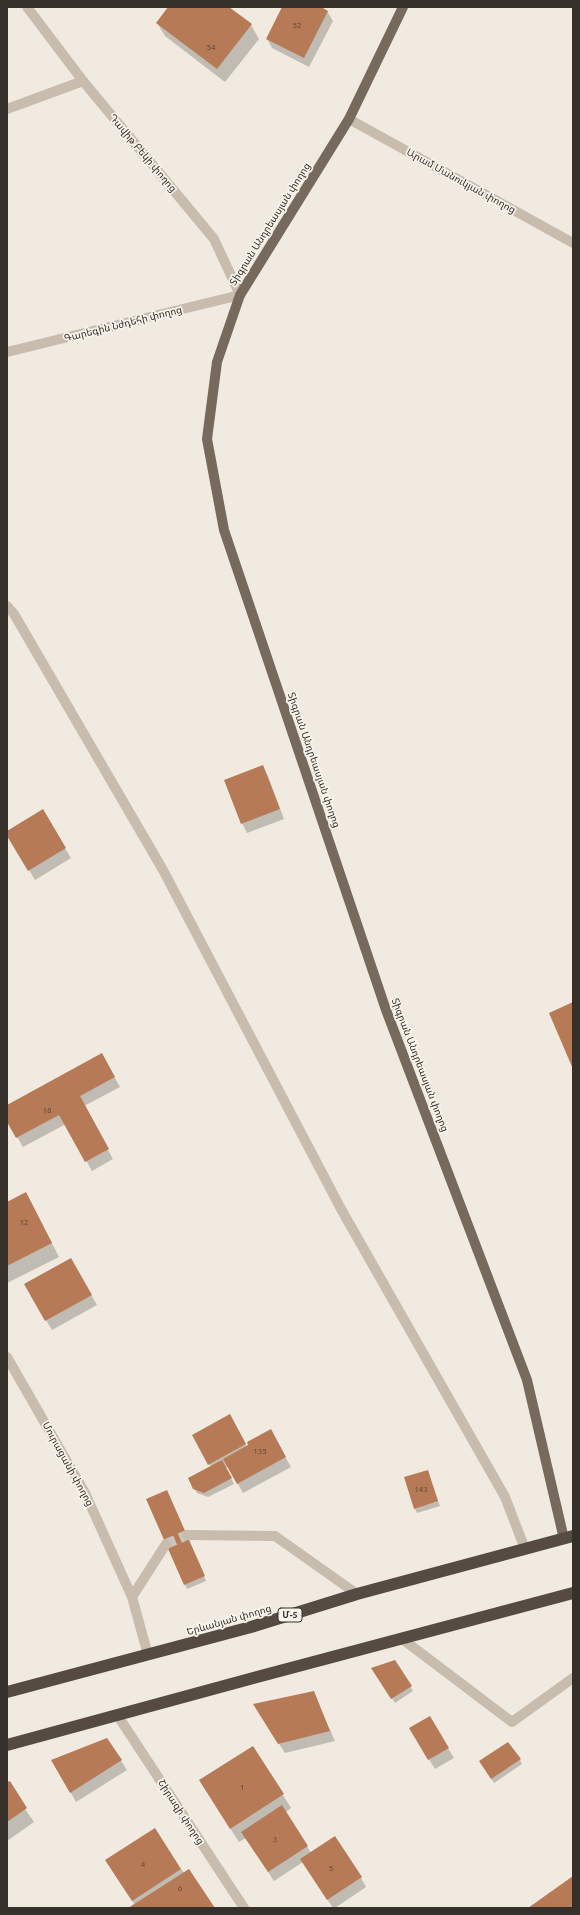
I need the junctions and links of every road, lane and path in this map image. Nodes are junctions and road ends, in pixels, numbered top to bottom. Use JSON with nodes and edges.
{"nodes":[{"id":1,"x":27,"y":7,"type":"edge"},
{"id":2,"x":403,"y":7,"type":"edge"},
{"id":3,"x":83,"y":81,"type":"junction"},
{"id":4,"x":7,"y":108,"type":"edge"},
{"id":5,"x":349,"y":119,"type":"junction"},
{"id":6,"x":573,"y":243,"type":"edge"},
{"id":7,"x":240,"y":296,"type":"junction"},
{"id":8,"x":7,"y":352,"type":"edge"},
{"id":9,"x":7,"y":606,"type":"edge"},
{"id":10,"x":7,"y":1357,"type":"edge"},
{"id":11,"x":187,"y":1535,"type":"tunnel mouth"},
{"id":12,"x":569,"y":1537,"type":"edge"},
{"id":13,"x":166,"y":1544,"type":"tunnel mouth"},
{"id":14,"x":525,"y":1549,"type":"junction"},
{"id":15,"x":573,"y":1593,"type":"edge"},
{"id":16,"x":357,"y":1594,"type":"junction"},
{"id":17,"x":132,"y":1597,"type":"junction"},
{"id":18,"x":401,"y":1638,"type":"junction"},
{"id":19,"x":148,"y":1655,"type":"junction"},
{"id":20,"x":573,"y":1678,"type":"edge"},
{"id":21,"x":7,"y":1692,"type":"edge"},
{"id":22,"x":118,"y":1716,"type":"junction"},
{"id":23,"x":7,"y":1746,"type":"edge"},
{"id":24,"x":244,"y":1908,"type":"edge"}],
"edges":[{"from":1,"to":3,"type":"street","name":"Դավիթ Բեկի փողոց"},
{"from":2,"to":5,"type":"main road","name":"Տիգրան Անդրեասյան փողոց"},
{"from":3,"to":4,"type":"street"},
{"from":3,"to":7,"type":"street","name":"Դավիթ Բեկի փողոց"},
{"from":5,"to":6,"type":"street","name":"Արամ Մանուկյան փողոց"},
{"from":5,"to":7,"type":"main road","name":"Տիգրան Անդրեասյան փողոց"},
{"from":7,"to":8,"type":"street","name":"Գարեգին Նժդեհի փողոց"},
{"from":7,"to":12,"type":"main road","name":"Տիգրան Անդրեասյան փողոց"},
{"from":9,"to":14,"type":"street"},
{"from":10,"to":17,"type":"street","name":"Մուրացանի փողոց"},
{"from":11,"to":16,"type":"street"},
{"from":12,"to":14,"type":"highway","name":"Երևանյան փողոց","number":"Մ-5"},
{"from":13,"to":17,"type":"street"},
{"from":14,"to":16,"type":"highway","name":"Երևանյան փողոց","number":"Մ-5"},
{"from":15,"to":18,"type":"highway"},
{"from":16,"to":19,"type":"highway","name":"Երևանյան փողոց","number":"Մ-5"},
{"from":17,"to":19,"type":"street","name":"Մուրացանի փողոց"},
{"from":18,"to":20,"type":"street"},
{"from":18,"to":22,"type":"highway"},
{"from":19,"to":21,"type":"highway","name":"Երևանյան փողոց","number":"Մ-5"},
{"from":22,"to":23,"type":"highway"},
{"from":22,"to":24,"type":"street","name":"Շիրազի փողոց"}]}
